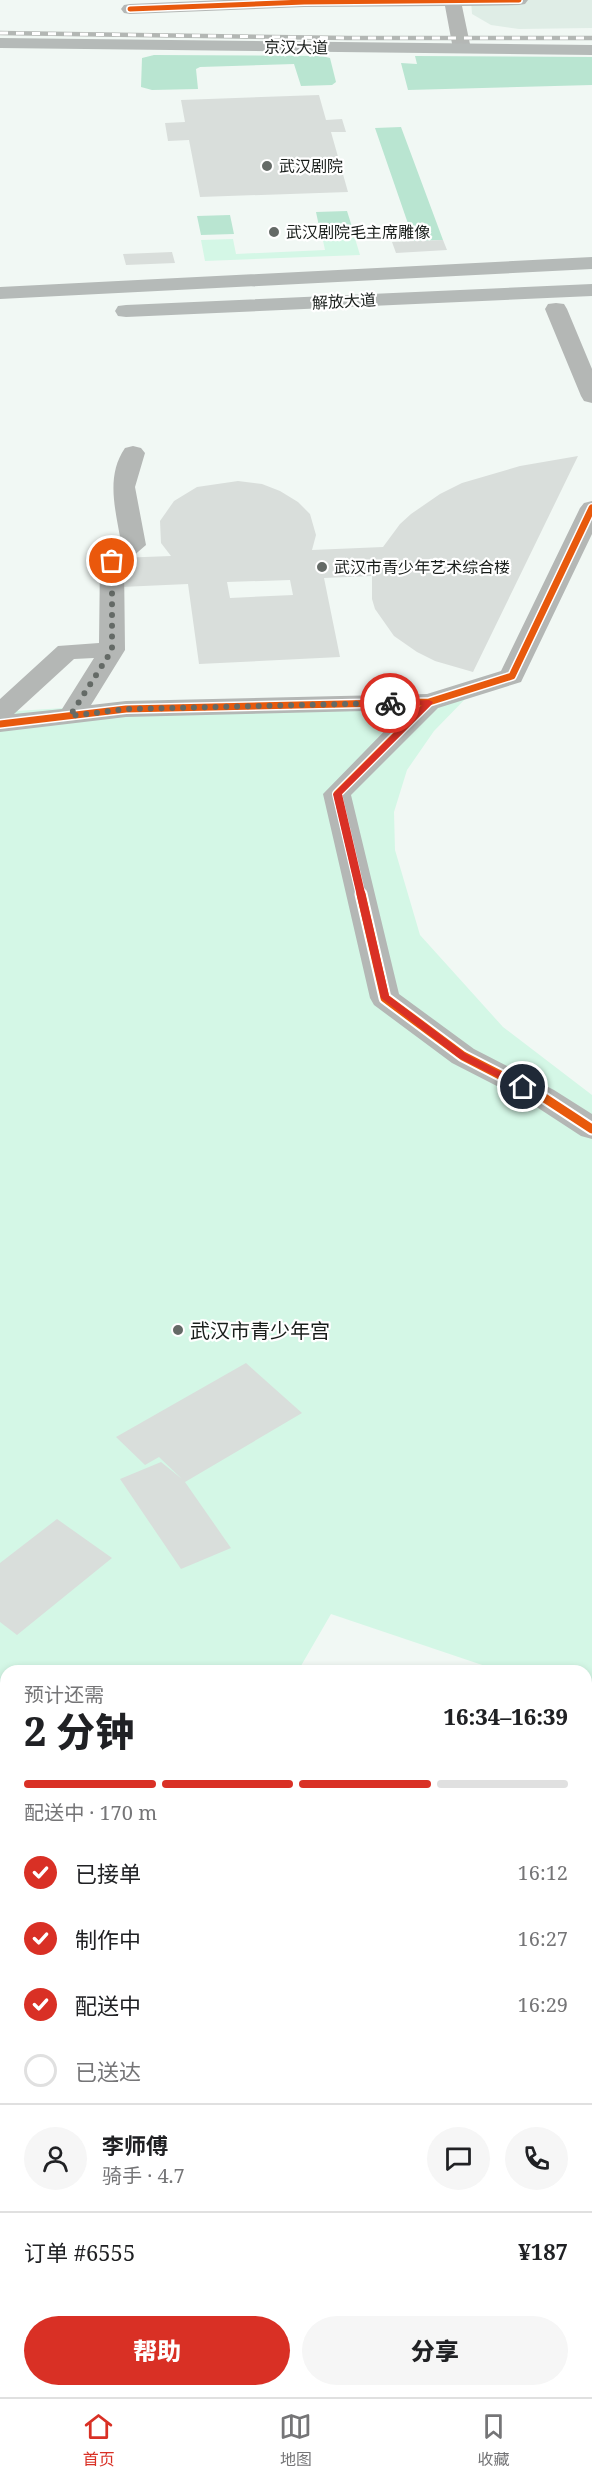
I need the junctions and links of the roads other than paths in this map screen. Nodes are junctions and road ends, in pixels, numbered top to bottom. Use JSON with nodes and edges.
{"nodes":[{"id":1,"x":519,"y":0,"type":"edge"},
{"id":2,"x":452,"y":1,"type":"edge"},
{"id":3,"x":130,"y":5,"type":"edge"},
{"id":4,"x":0,"y":28,"type":"edge"},
{"id":5,"x":129,"y":30,"type":"junction"},
{"id":6,"x":592,"y":33,"type":"edge"},
{"id":7,"x":459,"y":41,"type":"junction"},
{"id":8,"x":0,"y":43,"type":"edge"},
{"id":9,"x":592,"y":50,"type":"edge"},
{"id":10,"x":592,"y":263,"type":"edge"},
{"id":11,"x":592,"y":277,"type":"edge"},
{"id":12,"x":127,"y":288,"type":"junction"},
{"id":13,"x":592,"y":290,"type":"edge"},
{"id":14,"x":0,"y":293,"type":"edge"},
{"id":15,"x":592,"y":308,"type":"edge"},
{"id":16,"x":556,"y":309,"type":"junction"},
{"id":17,"x":592,"y":396,"type":"edge"},
{"id":18,"x":133,"y":453,"type":"dead end"},
{"id":19,"x":592,"y":508,"type":"edge"},
{"id":20,"x":112,"y":650,"type":"junction"},
{"id":21,"x":429,"y":702,"type":"junction"},
{"id":22,"x":0,"y":713,"type":"edge"},
{"id":23,"x":70,"y":716,"type":"junction"},
{"id":24,"x":0,"y":724,"type":"edge"},
{"id":25,"x":592,"y":1129,"type":"edge"}],
"edges":[{"from":1,"to":2,"type":"street"},
{"from":2,"to":3,"type":"street"},
{"from":2,"to":7,"type":"street"},
{"from":3,"to":5,"type":"street"},
{"from":4,"to":5,"type":"main road","name":"京汉大道"},
{"from":5,"to":7,"type":"main road","name":"京汉大道"},
{"from":6,"to":7,"type":"main road","name":"京汉大道"},
{"from":7,"to":8,"type":"main road","name":"京汉大道"},
{"from":7,"to":9,"type":"main road","name":"京汉大道"},
{"from":10,"to":12,"type":"main road","name":"解放大道"},
{"from":11,"to":12,"type":"main road","name":"解放大道"},
{"from":12,"to":14,"type":"main road","name":"解放大道"},
{"from":13,"to":16,"type":"main road","name":"解放大道"},
{"from":15,"to":16,"type":"main road","name":"解放大道"},
{"from":16,"to":17,"type":"street"},
{"from":18,"to":20,"type":"street"},
{"from":19,"to":21,"type":"street"},
{"from":20,"to":22,"type":"street"},
{"from":20,"to":23,"type":"street"},
{"from":21,"to":23,"type":"street"},
{"from":21,"to":25,"type":"street"},
{"from":23,"to":24,"type":"street"}]}
